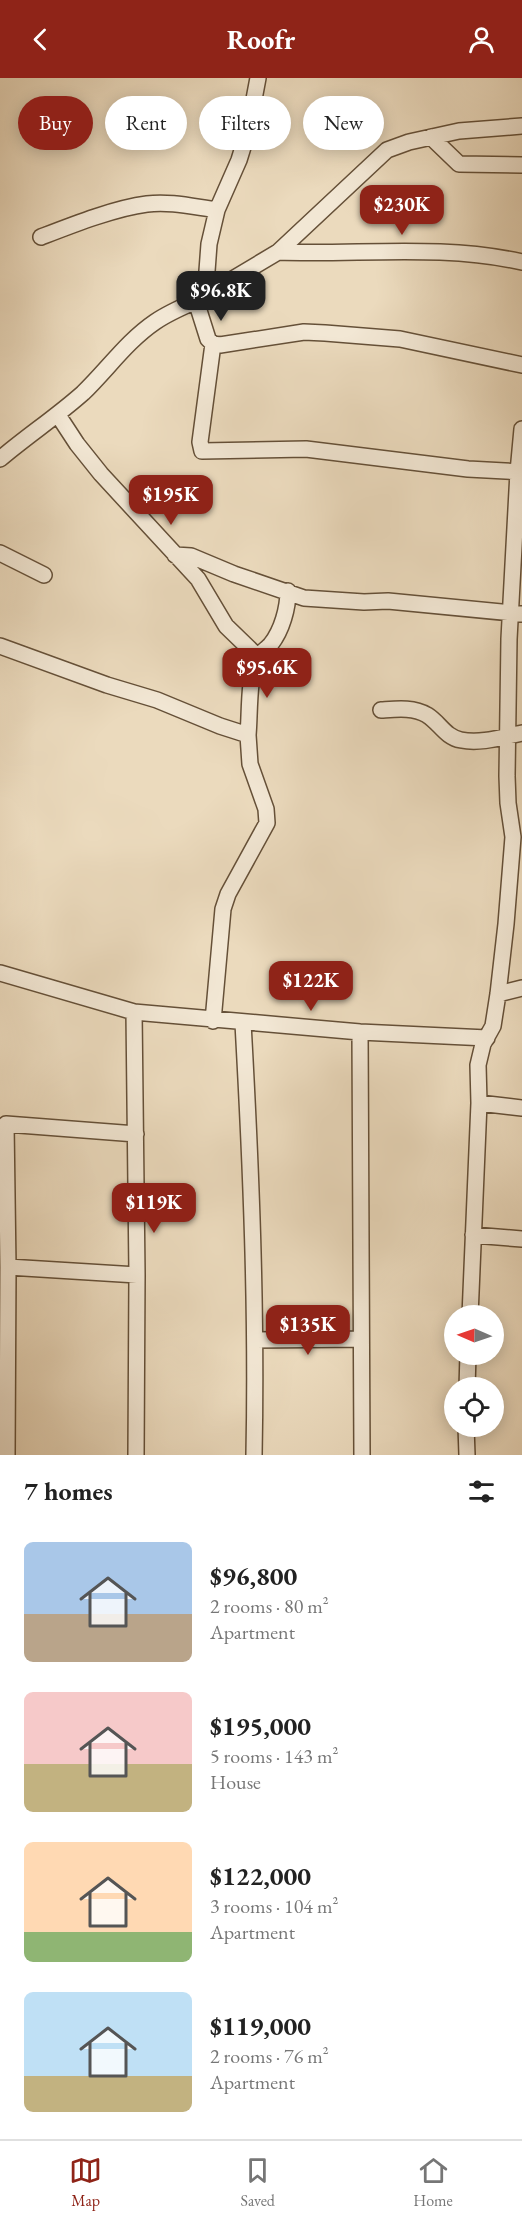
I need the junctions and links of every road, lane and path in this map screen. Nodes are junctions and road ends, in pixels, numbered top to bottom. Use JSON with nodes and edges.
{"nodes":[{"id":1,"x":258,"y":78,"type":"edge"},
{"id":2,"x":522,"y":126,"type":"edge"},
{"id":3,"x":431,"y":137,"type":"junction"},
{"id":4,"x":522,"y":165,"type":"edge"},
{"id":5,"x":217,"y":210,"type":"junction"},
{"id":6,"x":41,"y":237,"type":"dead end"},
{"id":7,"x":278,"y":252,"type":"junction"},
{"id":8,"x":522,"y":262,"type":"edge"},
{"id":9,"x":200,"y":299,"type":"junction"},
{"id":10,"x":213,"y":344,"type":"junction"},
{"id":11,"x":522,"y":365,"type":"edge"},
{"id":12,"x":58,"y":415,"type":"junction"},
{"id":13,"x":522,"y":429,"type":"edge"},
{"id":14,"x":0,"y":459,"type":"edge"},
{"id":15,"x":520,"y":472,"type":"edge"},
{"id":16,"x":0,"y":553,"type":"edge"},
{"id":17,"x":175,"y":555,"type":"junction"},
{"id":18,"x":44,"y":575,"type":"dead end"},
{"id":19,"x":288,"y":591,"type":"junction"},
{"id":20,"x":516,"y":613,"type":"edge"},
{"id":21,"x":0,"y":646,"type":"edge"},
{"id":22,"x":258,"y":657,"type":"junction"},
{"id":23,"x":381,"y":710,"type":"dead end"},
{"id":24,"x":248,"y":735,"type":"junction"},
{"id":25,"x":515,"y":735,"type":"edge"},
{"id":26,"x":517,"y":837,"type":"edge"},
{"id":27,"x":0,"y":973,"type":"edge"},
{"id":28,"x":522,"y":988,"type":"edge"},
{"id":29,"x":498,"y":994,"type":"junction"},
{"id":30,"x":134,"y":1012,"type":"junction"},
{"id":31,"x":213,"y":1021,"type":"junction"},
{"id":32,"x":243,"y":1023,"type":"junction"},
{"id":33,"x":360,"y":1032,"type":"junction"},
{"id":34,"x":487,"y":1038,"type":"junction"},
{"id":35,"x":479,"y":1103,"type":"junction"},
{"id":36,"x":522,"y":1108,"type":"edge"},
{"id":37,"x":3,"y":1124,"type":"edge"},
{"id":38,"x":136,"y":1134,"type":"junction"},
{"id":39,"x":473,"y":1235,"type":"junction"},
{"id":40,"x":522,"y":1239,"type":"edge"},
{"id":41,"x":8,"y":1267,"type":"junction"},
{"id":42,"x":137,"y":1275,"type":"junction"},
{"id":43,"x":470,"y":1305,"type":"edge"},
{"id":44,"x":361,"y":1339,"type":"junction"},
{"id":45,"x":255,"y":1340,"type":"junction"},
{"id":46,"x":466,"y":1437,"type":"edge"},
{"id":47,"x":7,"y":1455,"type":"edge"},
{"id":48,"x":136,"y":1455,"type":"edge"},
{"id":49,"x":255,"y":1455,"type":"edge"},
{"id":50,"x":362,"y":1455,"type":"edge"},
{"id":51,"x":467,"y":1455,"type":"edge"}],
"edges":[{"from":1,"to":5,"type":"street"},
{"from":2,"to":3,"type":"street"},
{"from":3,"to":4,"type":"street"},
{"from":3,"to":7,"type":"street"},
{"from":5,"to":6,"type":"street"},
{"from":5,"to":9,"type":"street"},
{"from":7,"to":8,"type":"street"},
{"from":7,"to":9,"type":"street"},
{"from":9,"to":10,"type":"street"},
{"from":9,"to":12,"type":"street"},
{"from":10,"to":11,"type":"street"},
{"from":10,"to":15,"type":"street"},
{"from":12,"to":14,"type":"street"},
{"from":12,"to":17,"type":"street"},
{"from":13,"to":15,"type":"street"},
{"from":15,"to":20,"type":"street"},
{"from":16,"to":18,"type":"street"},
{"from":17,"to":19,"type":"street"},
{"from":17,"to":22,"type":"street"},
{"from":19,"to":20,"type":"street"},
{"from":19,"to":22,"type":"street"},
{"from":20,"to":25,"type":"street"},
{"from":21,"to":24,"type":"street"},
{"from":22,"to":24,"type":"street"},
{"from":23,"to":25,"type":"street"},
{"from":24,"to":31,"type":"street"},
{"from":25,"to":26,"type":"street"},
{"from":26,"to":29,"type":"street"},
{"from":27,"to":30,"type":"street"},
{"from":28,"to":29,"type":"street"},
{"from":29,"to":34,"type":"street"},
{"from":30,"to":31,"type":"street"},
{"from":30,"to":38,"type":"street"},
{"from":31,"to":32,"type":"street"},
{"from":32,"to":33,"type":"street"},
{"from":32,"to":45,"type":"street"},
{"from":33,"to":34,"type":"street"},
{"from":33,"to":44,"type":"street"},
{"from":34,"to":35,"type":"street"},
{"from":35,"to":36,"type":"street"},
{"from":35,"to":39,"type":"street"},
{"from":37,"to":38,"type":"street"},
{"from":37,"to":41,"type":"street"},
{"from":38,"to":42,"type":"street"},
{"from":39,"to":40,"type":"street"},
{"from":39,"to":43,"type":"street"},
{"from":41,"to":42,"type":"street"},
{"from":41,"to":47,"type":"street"},
{"from":42,"to":48,"type":"street"},
{"from":44,"to":45,"type":"street"},
{"from":44,"to":50,"type":"street"},
{"from":45,"to":49,"type":"street"},
{"from":46,"to":51,"type":"street"}]}
